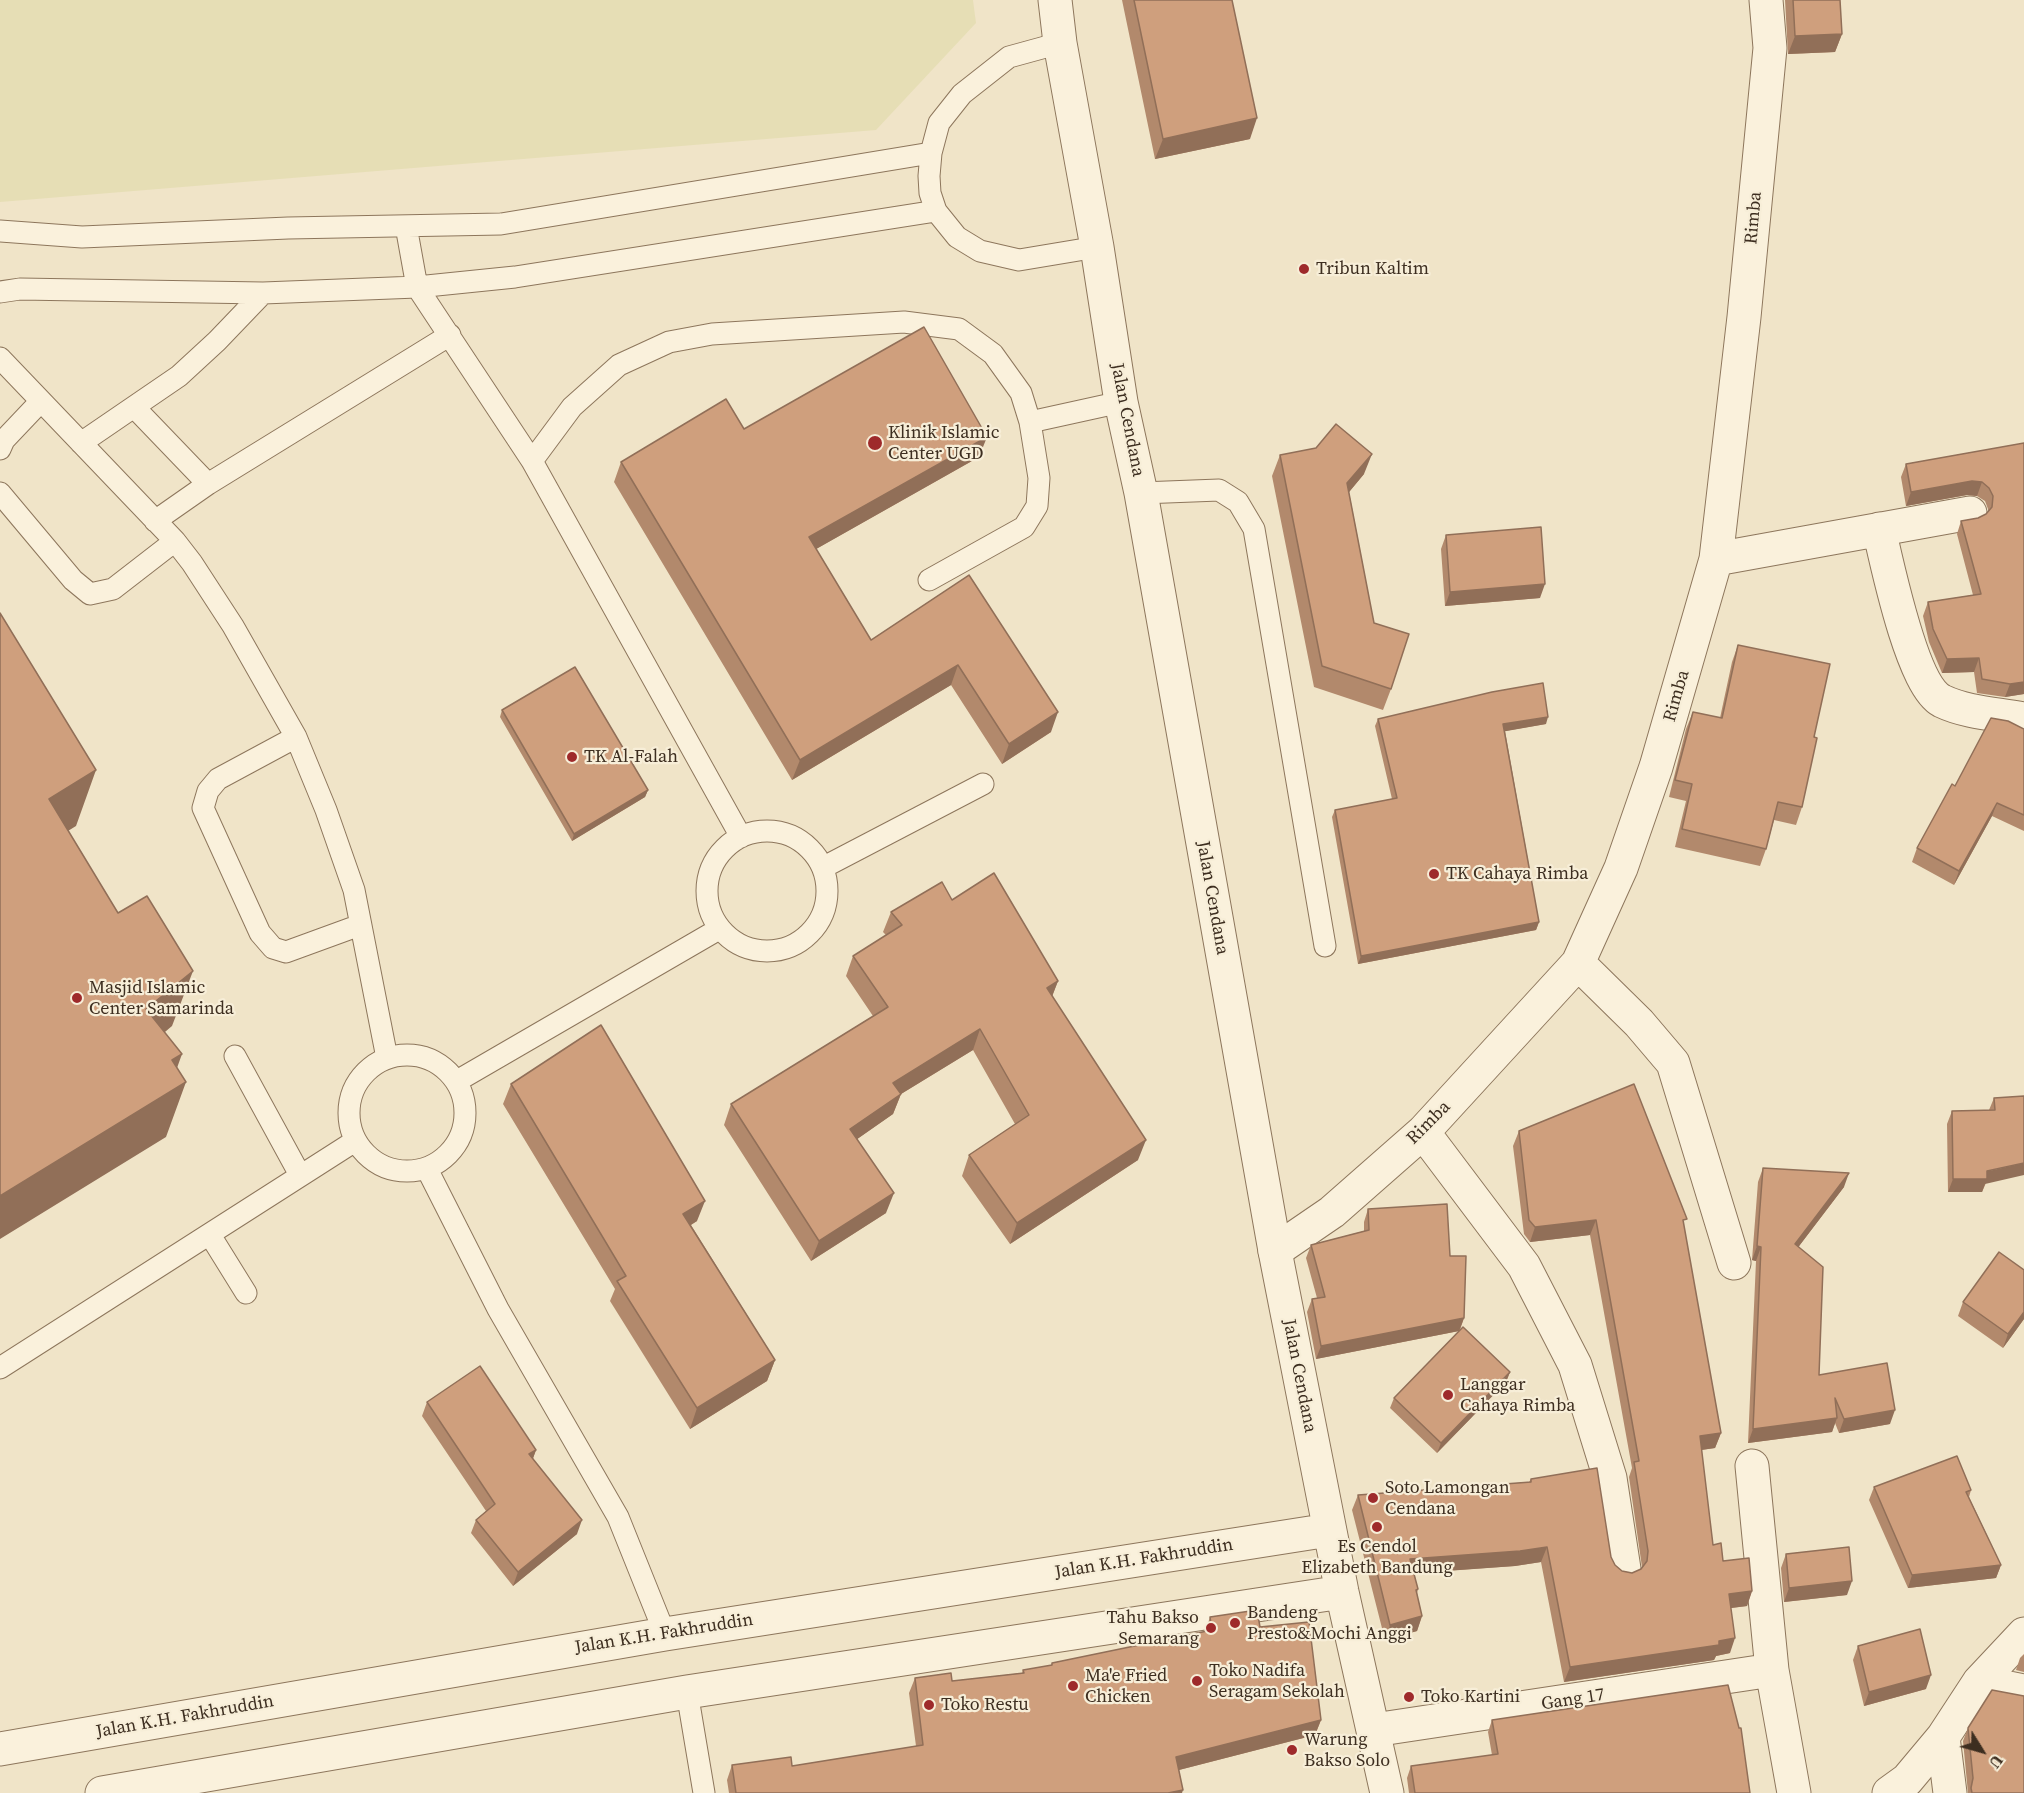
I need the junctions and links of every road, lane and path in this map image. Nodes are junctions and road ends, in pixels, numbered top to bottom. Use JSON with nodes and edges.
{"nodes":[{"id":1,"x":1055,"y":0,"type":"edge"},
{"id":2,"x":1766,"y":0,"type":"edge"},
{"id":3,"x":1060,"y":43,"type":"junction"},
{"id":4,"x":931,"y":153,"type":"junction"},
{"id":5,"x":936,"y":212,"type":"junction"},
{"id":6,"x":406,"y":226,"type":"junction"},
{"id":7,"x":0,"y":231,"type":"edge"},
{"id":8,"x":1098,"y":247,"type":"junction"},
{"id":9,"x":0,"y":285,"type":"edge"},
{"id":10,"x":417,"y":286,"type":"junction"},
{"id":11,"x":263,"y":293,"type":"junction"},
{"id":12,"x":450,"y":335,"type":"junction"},
{"id":13,"x":0,"y":358,"type":"edge"},
{"id":14,"x":41,"y":401,"type":"junction"},
{"id":15,"x":1121,"y":402,"type":"junction"},
{"id":16,"x":134,"y":408,"type":"junction"},
{"id":17,"x":1030,"y":422,"type":"junction"},
{"id":18,"x":1,"y":442,"type":"edge"},
{"id":19,"x":81,"y":443,"type":"junction"},
{"id":20,"x":532,"y":461,"type":"junction"},
{"id":21,"x":208,"y":484,"type":"junction"},
{"id":22,"x":1141,"y":493,"type":"junction"},
{"id":23,"x":0,"y":494,"type":"edge"},
{"id":24,"x":1970,"y":513,"type":"dead end"},
{"id":25,"x":155,"y":521,"type":"junction"},
{"id":26,"x":1879,"y":529,"type":"junction"},
{"id":27,"x":175,"y":541,"type":"junction"},
{"id":28,"x":1716,"y":559,"type":"junction"},
{"id":29,"x":929,"y":580,"type":"dead end"},
{"id":30,"x":2024,"y":719,"type":"edge"},
{"id":31,"x":296,"y":737,"type":"junction"},
{"id":32,"x":983,"y":784,"type":"dead end"},
{"id":33,"x":741,"y":837,"type":"junction"},
{"id":34,"x":824,"y":867,"type":"junction"},
{"id":35,"x":360,"y":926,"type":"junction"},
{"id":36,"x":719,"y":929,"type":"junction"},
{"id":37,"x":1325,"y":946,"type":"dead end"},
{"id":38,"x":1578,"y":963,"type":"junction"},
{"id":39,"x":235,"y":1056,"type":"dead end"},
{"id":40,"x":387,"y":1058,"type":"junction"},
{"id":41,"x":457,"y":1081,"type":"junction"},
{"id":42,"x":1423,"y":1132,"type":"junction"},
{"id":43,"x":355,"y":1141,"type":"junction"},
{"id":44,"x":427,"y":1169,"type":"junction"},
{"id":45,"x":300,"y":1174,"type":"junction"},
{"id":46,"x":210,"y":1235,"type":"junction"},
{"id":47,"x":1275,"y":1251,"type":"junction"},
{"id":48,"x":1734,"y":1263,"type":"dead end"},
{"id":49,"x":246,"y":1293,"type":"dead end"},
{"id":50,"x":0,"y":1368,"type":"edge"},
{"id":51,"x":1752,"y":1466,"type":"dead end"},
{"id":52,"x":1329,"y":1530,"type":"junction"},
{"id":53,"x":1624,"y":1569,"type":"edge"},
{"id":54,"x":1342,"y":1592,"type":"junction"},
{"id":55,"x":665,"y":1634,"type":"junction"},
{"id":56,"x":2024,"y":1634,"type":"edge"},
{"id":57,"x":1772,"y":1670,"type":"junction"},
{"id":58,"x":1979,"y":1682,"type":"junction"},
{"id":59,"x":2024,"y":1691,"type":"edge"},
{"id":60,"x":687,"y":1692,"type":"junction"},
{"id":61,"x":1374,"y":1730,"type":"junction"},
{"id":62,"x":1943,"y":1737,"type":"junction"},
{"id":63,"x":0,"y":1749,"type":"edge"},
{"id":64,"x":102,"y":1793,"type":"edge"},
{"id":65,"x":704,"y":1793,"type":"edge"},
{"id":66,"x":1387,"y":1793,"type":"edge"},
{"id":67,"x":1794,"y":1793,"type":"edge"},
{"id":68,"x":1889,"y":1793,"type":"edge"},
{"id":69,"x":1950,"y":1793,"type":"edge"}],
"edges":[{"from":1,"to":3,"type":"street","name":"Jalan Cendana"},
{"from":2,"to":28,"type":"street","name":"Rimba"},
{"from":3,"to":4,"type":"lane"},
{"from":3,"to":8,"type":"street","name":"Jalan Cendana"},
{"from":4,"to":5,"type":"lane"},
{"from":4,"to":6,"type":"lane"},
{"from":5,"to":8,"type":"lane"},
{"from":5,"to":10,"type":"lane"},
{"from":6,"to":7,"type":"lane"},
{"from":6,"to":10,"type":"lane"},
{"from":8,"to":15,"type":"street","name":"Jalan Cendana"},
{"from":9,"to":11,"type":"lane"},
{"from":10,"to":11,"type":"lane"},
{"from":10,"to":12,"type":"lane"},
{"from":11,"to":16,"type":"lane"},
{"from":12,"to":20,"type":"lane"},
{"from":12,"to":21,"type":"lane"},
{"from":13,"to":14,"type":"lane"},
{"from":14,"to":18,"type":"lane"},
{"from":14,"to":19,"type":"lane"},
{"from":15,"to":17,"type":"lane"},
{"from":15,"to":22,"type":"street","name":"Jalan Cendana"},
{"from":16,"to":19,"type":"lane"},
{"from":16,"to":21,"type":"lane"},
{"from":17,"to":20,"type":"lane"},
{"from":17,"to":29,"type":"lane"},
{"from":19,"to":25,"type":"lane"},
{"from":20,"to":33,"type":"lane"},
{"from":21,"to":25,"type":"lane"},
{"from":22,"to":37,"type":"lane"},
{"from":22,"to":47,"type":"street","name":"Jalan Cendana"},
{"from":23,"to":27,"type":"lane"},
{"from":24,"to":26,"type":"street"},
{"from":25,"to":27,"type":"lane"},
{"from":26,"to":28,"type":"street"},
{"from":26,"to":30,"type":"street"},
{"from":27,"to":31,"type":"lane"},
{"from":28,"to":38,"type":"street","name":"Rimba"},
{"from":31,"to":35,"type":"lane"},
{"from":31,"to":35,"type":"lane"},
{"from":32,"to":34,"type":"lane"},
{"from":33,"to":34,"type":"lane"},
{"from":33,"to":36,"type":"lane"},
{"from":34,"to":36,"type":"lane"},
{"from":35,"to":40,"type":"lane"},
{"from":36,"to":41,"type":"lane"},
{"from":38,"to":42,"type":"street","name":"Rimba"},
{"from":38,"to":48,"type":"street"},
{"from":39,"to":45,"type":"lane"},
{"from":40,"to":41,"type":"lane"},
{"from":40,"to":43,"type":"lane"},
{"from":41,"to":44,"type":"lane"},
{"from":42,"to":47,"type":"street","name":"Rimba"},
{"from":42,"to":53,"type":"street"},
{"from":43,"to":44,"type":"lane"},
{"from":43,"to":45,"type":"lane"},
{"from":44,"to":55,"type":"lane"},
{"from":45,"to":46,"type":"lane"},
{"from":46,"to":49,"type":"lane"},
{"from":46,"to":50,"type":"lane"},
{"from":47,"to":52,"type":"street","name":"Jalan Cendana"},
{"from":51,"to":57,"type":"street"},
{"from":52,"to":54,"type":"street","name":"Jalan Cendana"},
{"from":52,"to":55,"type":"street","name":"Jalan K.H. Fakhruddin"},
{"from":54,"to":60,"type":"street"},
{"from":54,"to":61,"type":"street","name":"Jalan Cendana"},
{"from":55,"to":63,"type":"street","name":"Jalan K.H. Fakhruddin"},
{"from":56,"to":58,"type":"street"},
{"from":57,"to":61,"type":"street","name":"Gang 17"},
{"from":57,"to":67,"type":"street"},
{"from":58,"to":59,"type":"street"},
{"from":58,"to":62,"type":"street"},
{"from":60,"to":64,"type":"street"},
{"from":60,"to":65,"type":"lane"},
{"from":61,"to":66,"type":"street","name":"Jalan Cendana"},
{"from":62,"to":68,"type":"street"},
{"from":62,"to":69,"type":"street"}]}
